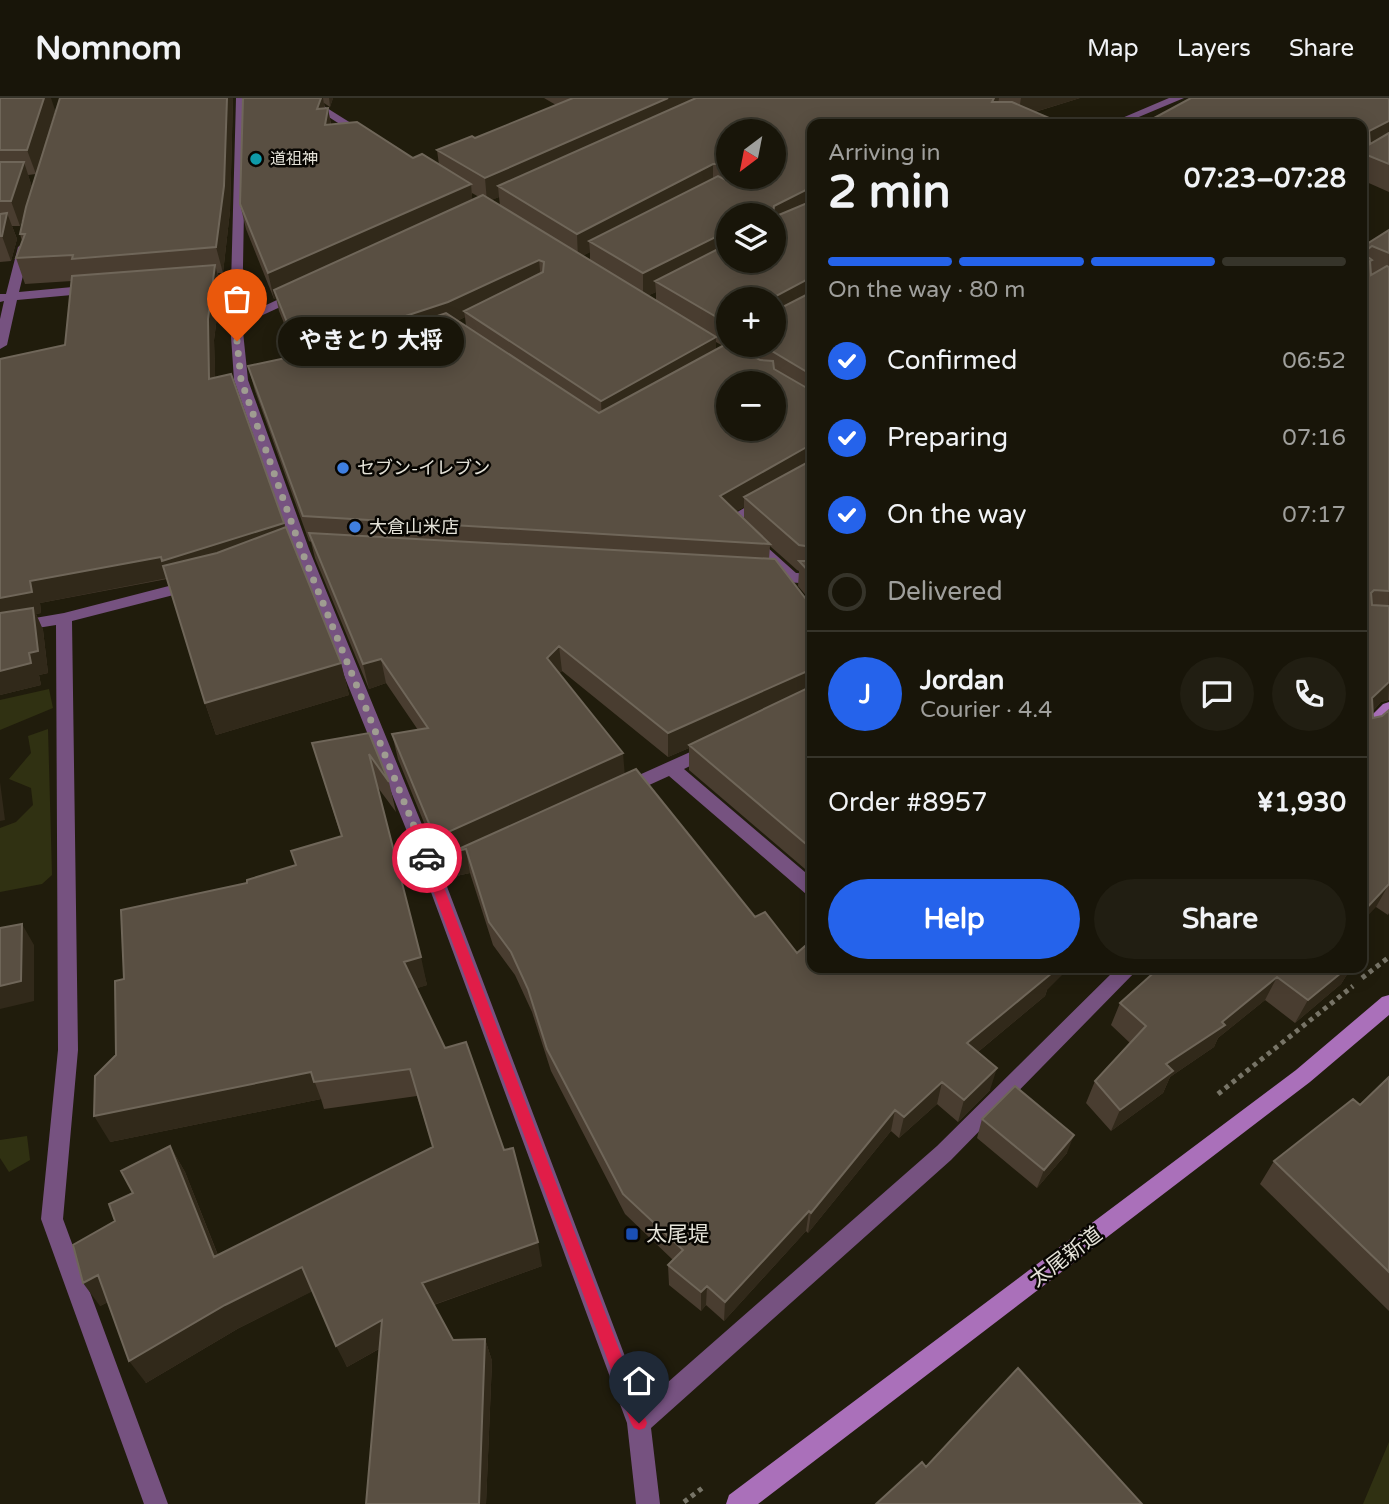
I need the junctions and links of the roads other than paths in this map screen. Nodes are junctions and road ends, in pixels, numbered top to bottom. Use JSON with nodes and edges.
{"nodes":[{"id":1,"x":241,"y":98,"type":"edge"},
{"id":2,"x":304,"y":98,"type":"edge"},
{"id":3,"x":1179,"y":98,"type":"edge"},
{"id":4,"x":1126,"y":119,"type":"edge"},
{"id":5,"x":373,"y":140,"type":"edge"},
{"id":6,"x":27,"y":232,"type":"edge"},
{"id":7,"x":237,"y":278,"type":"junction"},
{"id":8,"x":181,"y":282,"type":"edge"},
{"id":9,"x":111,"y":288,"type":"edge"},
{"id":10,"x":311,"y":288,"type":"edge"},
{"id":11,"x":14,"y":296,"type":"junction"},
{"id":12,"x":0,"y":298,"type":"edge"},
{"id":13,"x":236,"y":322,"type":"junction"},
{"id":14,"x":0,"y":345,"type":"edge"},
{"id":15,"x":776,"y":495,"type":"edge"},
{"id":16,"x":752,"y":575,"type":"edge"},
{"id":17,"x":785,"y":577,"type":"junction"},
{"id":18,"x":807,"y":579,"type":"edge"},
{"id":19,"x":208,"y":581,"type":"edge"},
{"id":20,"x":796,"y":598,"type":"edge"},
{"id":21,"x":64,"y":618,"type":"junction"},
{"id":22,"x":0,"y":629,"type":"edge"},
{"id":23,"x":1389,"y":708,"type":"edge"},
{"id":24,"x":1367,"y":730,"type":"edge"},
{"id":25,"x":730,"y":740,"type":"edge"},
{"id":26,"x":671,"y":768,"type":"junction"},
{"id":27,"x":608,"y":797,"type":"edge"},
{"id":28,"x":496,"y":848,"type":"edge"},
{"id":29,"x":434,"y":876,"type":"junction"},
{"id":30,"x":807,"y":885,"type":"edge"},
{"id":31,"x":1124,"y":973,"type":"edge"},
{"id":32,"x":1389,"y":1003,"type":"edge"},
{"id":33,"x":639,"y":1423,"type":"junction"},
{"id":34,"x":156,"y":1504,"type":"edge"},
{"id":35,"x":648,"y":1504,"type":"edge"},
{"id":36,"x":738,"y":1504,"type":"edge"}],
"edges":[{"from":1,"to":7,"type":"street"},
{"from":2,"to":5,"type":"street"},
{"from":3,"to":4,"type":"street"},
{"from":6,"to":11,"type":"street"},
{"from":7,"to":8,"type":"street"},
{"from":7,"to":13,"type":"street"},
{"from":9,"to":11,"type":"street"},
{"from":10,"to":13,"type":"street"},
{"from":11,"to":12,"type":"street"},
{"from":11,"to":14,"type":"street"},
{"from":13,"to":29,"type":"street"},
{"from":15,"to":17,"type":"street"},
{"from":16,"to":17,"type":"street"},
{"from":17,"to":18,"type":"street"},
{"from":17,"to":20,"type":"street"},
{"from":19,"to":21,"type":"street"},
{"from":21,"to":22,"type":"street"},
{"from":21,"to":34,"type":"street"},
{"from":23,"to":24,"type":"street"},
{"from":25,"to":26,"type":"street"},
{"from":26,"to":27,"type":"street"},
{"from":26,"to":30,"type":"street"},
{"from":28,"to":29,"type":"street"},
{"from":29,"to":33,"type":"street"},
{"from":31,"to":33,"type":"street"},
{"from":32,"to":36,"type":"street","name":"太尾新道"},
{"from":33,"to":35,"type":"street"}]}
